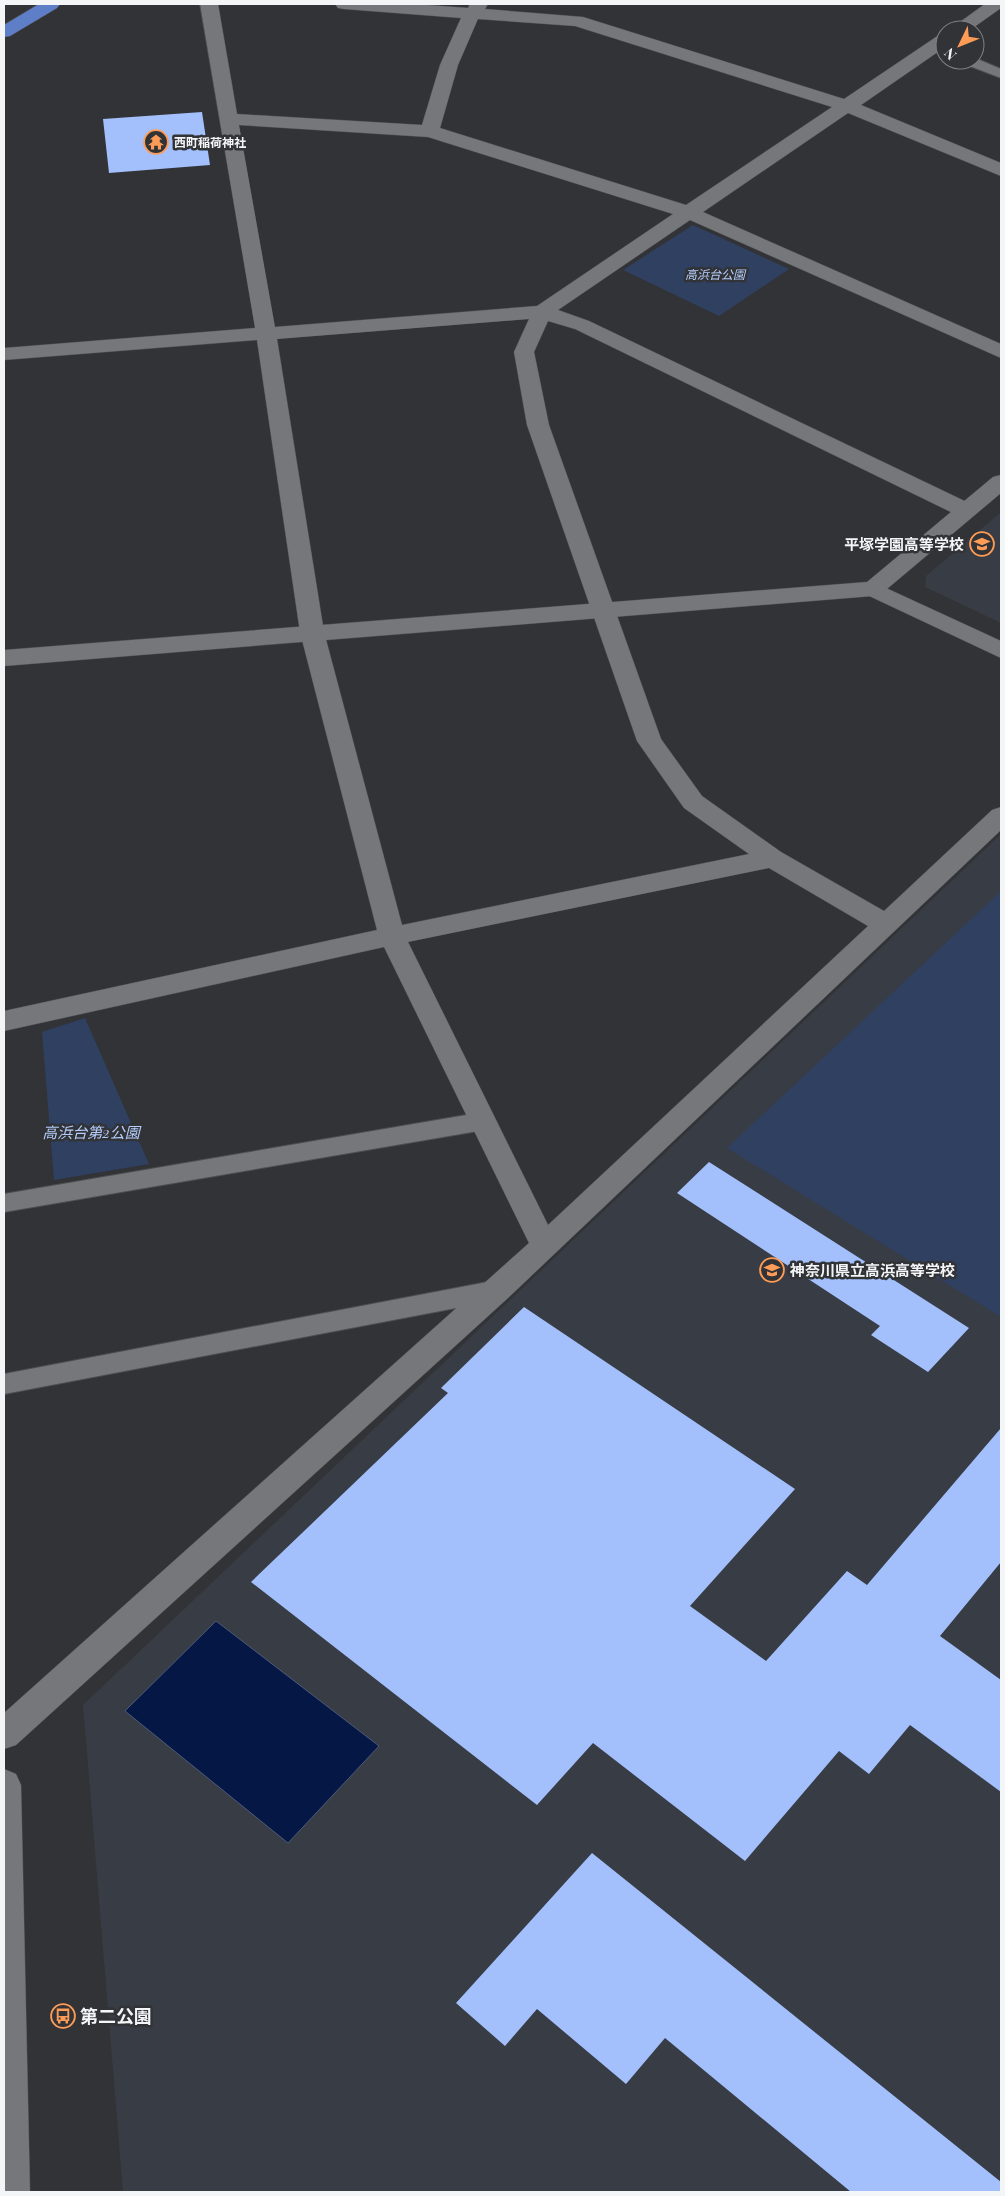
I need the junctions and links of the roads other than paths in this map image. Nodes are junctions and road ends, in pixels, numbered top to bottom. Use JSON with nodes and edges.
{"nodes":[{"id":1,"x":51,"y":4,"type":"edge"},
{"id":2,"x":209,"y":4,"type":"edge"},
{"id":3,"x":344,"y":4,"type":"edge"},
{"id":4,"x":965,"y":4,"type":"edge"},
{"id":5,"x":475,"y":8,"type":"edge"},
{"id":6,"x":994,"y":10,"type":"edge"},
{"id":7,"x":976,"y":20,"type":"edge"},
{"id":8,"x":4,"y":32,"type":"edge"},
{"id":9,"x":935,"y":49,"type":"edge"},
{"id":10,"x":985,"y":67,"type":"edge"},
{"id":11,"x":1001,"y":74,"type":"edge"},
{"id":12,"x":848,"y":106,"type":"junction"},
{"id":13,"x":229,"y":119,"type":"junction"},
{"id":14,"x":430,"y":131,"type":"junction"},
{"id":15,"x":1001,"y":170,"type":"edge"},
{"id":16,"x":690,"y":213,"type":"junction"},
{"id":17,"x":542,"y":312,"type":"junction"},
{"id":18,"x":266,"y":334,"type":"junction"},
{"id":19,"x":1001,"y":352,"type":"edge"},
{"id":20,"x":4,"y":354,"type":"edge"},
{"id":21,"x":1001,"y":482,"type":"edge"},
{"id":22,"x":965,"y":510,"type":"junction"},
{"id":23,"x":873,"y":589,"type":"junction"},
{"id":24,"x":601,"y":609,"type":"junction"},
{"id":25,"x":312,"y":632,"type":"junction"},
{"id":26,"x":1001,"y":650,"type":"edge"},
{"id":27,"x":4,"y":658,"type":"edge"},
{"id":28,"x":1001,"y":816,"type":"edge"},
{"id":29,"x":772,"y":858,"type":"junction"},
{"id":30,"x":886,"y":924,"type":"junction"},
{"id":31,"x":392,"y":936,"type":"junction"},
{"id":32,"x":4,"y":1021,"type":"edge"},
{"id":33,"x":484,"y":1121,"type":"junction"},
{"id":34,"x":4,"y":1203,"type":"edge"},
{"id":35,"x":544,"y":1245,"type":"junction"},
{"id":36,"x":498,"y":1290,"type":"junction"},
{"id":37,"x":4,"y":1384,"type":"edge"},
{"id":38,"x":4,"y":1734,"type":"edge"},
{"id":39,"x":4,"y":1785,"type":"edge"},
{"id":40,"x":11,"y":2192,"type":"edge"}],
"edges":[{"from":1,"to":8,"type":"highway"},
{"from":2,"to":13,"type":"street"},
{"from":3,"to":5,"type":"street"},
{"from":4,"to":6,"type":"street"},
{"from":5,"to":12,"type":"street"},
{"from":5,"to":14,"type":"street"},
{"from":6,"to":7,"type":"street"},
{"from":9,"to":12,"type":"street"},
{"from":10,"to":11,"type":"lane"},
{"from":12,"to":15,"type":"street"},
{"from":12,"to":16,"type":"street"},
{"from":13,"to":14,"type":"street"},
{"from":13,"to":18,"type":"street"},
{"from":14,"to":16,"type":"street"},
{"from":16,"to":17,"type":"street"},
{"from":16,"to":19,"type":"street"},
{"from":17,"to":18,"type":"street"},
{"from":17,"to":22,"type":"street"},
{"from":17,"to":24,"type":"street"},
{"from":18,"to":20,"type":"street"},
{"from":18,"to":25,"type":"street"},
{"from":21,"to":22,"type":"street"},
{"from":22,"to":23,"type":"street"},
{"from":23,"to":24,"type":"street"},
{"from":23,"to":26,"type":"street"},
{"from":24,"to":25,"type":"street"},
{"from":24,"to":29,"type":"street"},
{"from":25,"to":27,"type":"street"},
{"from":25,"to":31,"type":"street"},
{"from":28,"to":30,"type":"street"},
{"from":29,"to":30,"type":"street"},
{"from":29,"to":31,"type":"street"},
{"from":30,"to":35,"type":"street"},
{"from":31,"to":32,"type":"street"},
{"from":31,"to":33,"type":"street"},
{"from":33,"to":34,"type":"lane"},
{"from":33,"to":35,"type":"street"},
{"from":35,"to":36,"type":"street"},
{"from":36,"to":37,"type":"lane"},
{"from":36,"to":38,"type":"street"},
{"from":39,"to":40,"type":"street"}]}
